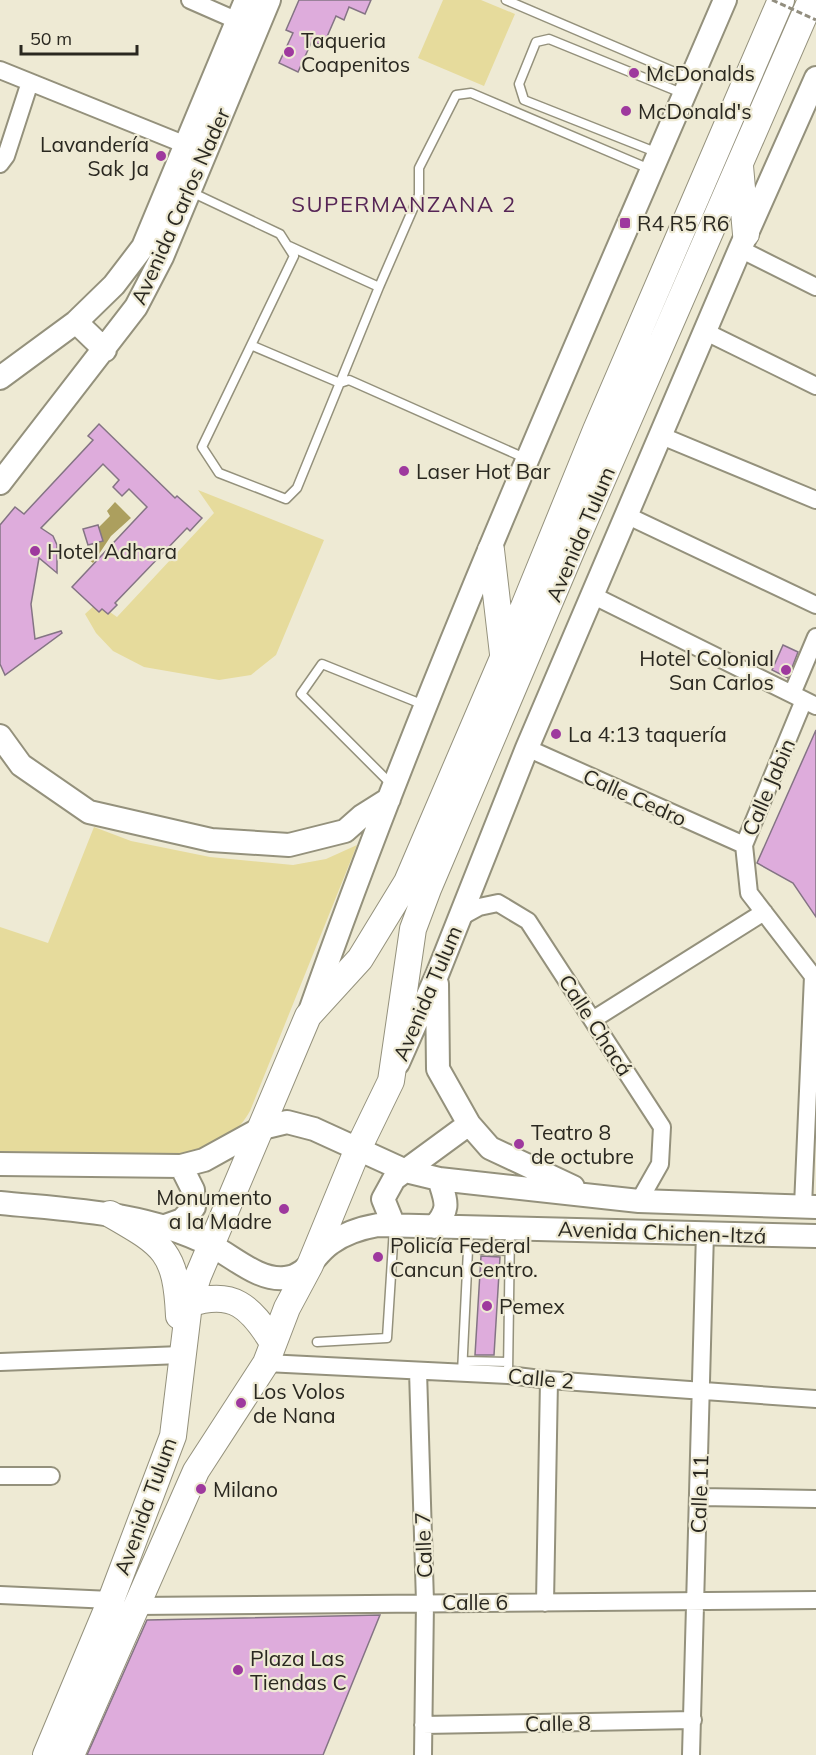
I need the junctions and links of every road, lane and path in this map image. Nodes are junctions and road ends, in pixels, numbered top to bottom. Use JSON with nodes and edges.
{"nodes":[{"id":1,"x":190,"y":0,"type":"edge"},
{"id":2,"x":269,"y":0,"type":"edge"},
{"id":3,"x":506,"y":0,"type":"edge"},
{"id":4,"x":725,"y":0,"type":"edge"},
{"id":5,"x":772,"y":0,"type":"edge"},
{"id":6,"x":782,"y":0,"type":"edge"},
{"id":7,"x":811,"y":0,"type":"edge"},
{"id":8,"x":247,"y":16,"type":"edge"},
{"id":9,"x":816,"y":20,"type":"edge"},
{"id":10,"x":0,"y":70,"type":"edge"},
{"id":11,"x":816,"y":78,"type":"edge"},
{"id":12,"x":30,"y":82,"type":"junction"},
{"id":13,"x":688,"y":86,"type":"junction"},
{"id":14,"x":810,"y":106,"type":"edge"},
{"id":15,"x":195,"y":149,"type":"junction"},
{"id":16,"x":656,"y":162,"type":"junction"},
{"id":17,"x":0,"y":164,"type":"edge"},
{"id":18,"x":740,"y":164,"type":"junction"},
{"id":19,"x":179,"y":187,"type":"junction"},
{"id":20,"x":743,"y":241,"type":"junction"},
{"id":21,"x":289,"y":246,"type":"junction"},
{"id":22,"x":379,"y":286,"type":"junction"},
{"id":23,"x":816,"y":287,"type":"edge"},
{"id":24,"x":76,"y":322,"type":"junction"},
{"id":25,"x":704,"y":331,"type":"junction"},
{"id":26,"x":253,"y":346,"type":"junction"},
{"id":27,"x":105,"y":351,"type":"junction"},
{"id":28,"x":0,"y":378,"type":"edge"},
{"id":29,"x":340,"y":383,"type":"junction"},
{"id":30,"x":816,"y":386,"type":"edge"},
{"id":31,"x":669,"y":439,"type":"dead end"},
{"id":32,"x":528,"y":459,"type":"junction"},
{"id":33,"x":1,"y":478,"type":"edge"},
{"id":34,"x":816,"y":500,"type":"edge"},
{"id":35,"x":626,"y":515,"type":"junction"},
{"id":36,"x":491,"y":550,"type":"junction"},
{"id":37,"x":592,"y":596,"type":"junction"},
{"id":38,"x":816,"y":605,"type":"edge"},
{"id":39,"x":816,"y":637,"type":"edge"},
{"id":40,"x":503,"y":658,"type":"junction"},
{"id":41,"x":804,"y":700,"type":"edge"},
{"id":42,"x":427,"y":706,"type":"junction"},
{"id":43,"x":0,"y":736,"type":"edge"},
{"id":44,"x":527,"y":748,"type":"junction"},
{"id":45,"x":392,"y":793,"type":"junction"},
{"id":46,"x":744,"y":845,"type":"junction"},
{"id":47,"x":764,"y":912,"type":"junction"},
{"id":48,"x":459,"y":918,"type":"junction"},
{"id":49,"x":437,"y":975,"type":"junction"},
{"id":50,"x":815,"y":976,"type":"edge"},
{"id":51,"x":308,"y":1016,"type":"junction"},
{"id":52,"x":594,"y":1019,"type":"junction"},
{"id":53,"x":391,"y":1081,"type":"junction"},
{"id":54,"x":812,"y":1083,"type":"edge"},
{"id":55,"x":469,"y":1124,"type":"junction"},
{"id":56,"x":262,"y":1128,"type":"junction"},
{"id":57,"x":357,"y":1151,"type":"junction"},
{"id":58,"x":0,"y":1164,"type":"edge"},
{"id":59,"x":182,"y":1166,"type":"junction"},
{"id":60,"x":406,"y":1171,"type":"junction"},
{"id":61,"x":439,"y":1179,"type":"junction"},
{"id":62,"x":591,"y":1196,"type":"junction"},
{"id":63,"x":639,"y":1201,"type":"junction"},
{"id":64,"x":0,"y":1203,"type":"edge"},
{"id":65,"x":810,"y":1207,"type":"edge"},
{"id":66,"x":110,"y":1214,"type":"junction"},
{"id":67,"x":165,"y":1226,"type":"junction"},
{"id":68,"x":394,"y":1226,"type":"junction"},
{"id":69,"x":434,"y":1227,"type":"junction"},
{"id":70,"x":510,"y":1228,"type":"junction"},
{"id":71,"x":705,"y":1232,"type":"junction"},
{"id":72,"x":816,"y":1236,"type":"edge"},
{"id":73,"x":469,"y":1238,"type":"junction"},
{"id":74,"x":212,"y":1246,"type":"junction"},
{"id":75,"x":510,"y":1251,"type":"junction"},
{"id":76,"x":310,"y":1265,"type":"junction"},
{"id":77,"x":189,"y":1304,"type":"junction"},
{"id":78,"x":317,"y":1342,"type":"dead end"},
{"id":79,"x":269,"y":1353,"type":"junction"},
{"id":80,"x":181,"y":1355,"type":"junction"},
{"id":81,"x":0,"y":1362,"type":"edge"},
{"id":82,"x":463,"y":1367,"type":"junction"},
{"id":83,"x":508,"y":1368,"type":"junction"},
{"id":84,"x":418,"y":1371,"type":"junction"},
{"id":85,"x":549,"y":1380,"type":"junction"},
{"id":86,"x":703,"y":1390,"type":"junction"},
{"id":87,"x":816,"y":1399,"type":"edge"},
{"id":88,"x":0,"y":1476,"type":"edge"},
{"id":89,"x":51,"y":1476,"type":"dead end"},
{"id":90,"x":699,"y":1497,"type":"junction"},
{"id":91,"x":816,"y":1499,"type":"edge"},
{"id":92,"x":0,"y":1594,"type":"edge"},
{"id":93,"x":816,"y":1600,"type":"edge"},
{"id":94,"x":425,"y":1602,"type":"junction"},
{"id":95,"x":123,"y":1603,"type":"junction"},
{"id":96,"x":545,"y":1603,"type":"junction"},
{"id":97,"x":696,"y":1603,"type":"junction"},
{"id":98,"x":693,"y":1720,"type":"junction"},
{"id":99,"x":423,"y":1725,"type":"junction"},
{"id":100,"x":46,"y":1755,"type":"edge"},
{"id":101,"x":71,"y":1755,"type":"edge"},
{"id":102,"x":423,"y":1755,"type":"edge"},
{"id":103,"x":691,"y":1755,"type":"edge"}],
"edges":[{"from":1,"to":8,"type":"street"},
{"from":2,"to":8,"type":"street","name":"Avenida Carlos Nader"},
{"from":3,"to":13,"type":"lane"},
{"from":4,"to":13,"type":"street","name":"Avenida Tulum"},
{"from":5,"to":9,"type":"path","bridge":true},
{"from":6,"to":40,"type":"main road","name":"Avenida Tulum"},
{"from":7,"to":18,"type":"main road","name":"Avenida Tulum"},
{"from":8,"to":15,"type":"street","name":"Avenida Carlos Nader"},
{"from":10,"to":12,"type":"street"},
{"from":11,"to":14,"type":"street","name":"Avenida Tulum"},
{"from":12,"to":15,"type":"street"},
{"from":12,"to":17,"type":"street"},
{"from":13,"to":16,"type":"street","name":"Avenida Tulum"},
{"from":13,"to":16,"type":"lane"},
{"from":14,"to":20,"type":"street","name":"Avenida Tulum"},
{"from":15,"to":19,"type":"street","name":"Avenida Carlos Nader"},
{"from":16,"to":22,"type":"lane"},
{"from":16,"to":32,"type":"street","name":"Avenida Tulum"},
{"from":18,"to":20,"type":"main road"},
{"from":18,"to":53,"type":"main road","name":"Avenida Tulum"},
{"from":19,"to":21,"type":"lane"},
{"from":19,"to":24,"type":"street","name":"Avenida Carlos Nader"},
{"from":19,"to":27,"type":"street","name":"Avenida Carlos Nader"},
{"from":20,"to":23,"type":"street"},
{"from":20,"to":25,"type":"street","name":"Avenida Tulum"},
{"from":21,"to":22,"type":"lane"},
{"from":21,"to":26,"type":"lane"},
{"from":22,"to":29,"type":"lane"},
{"from":24,"to":27,"type":"street"},
{"from":24,"to":28,"type":"street","name":"Avenida Carlos Nader"},
{"from":25,"to":30,"type":"street"},
{"from":25,"to":35,"type":"street","name":"Avenida Tulum"},
{"from":26,"to":29,"type":"lane"},
{"from":26,"to":29,"type":"lane"},
{"from":27,"to":33,"type":"street","name":"Avenida Carlos Nader"},
{"from":29,"to":32,"type":"lane"},
{"from":31,"to":34,"type":"street"},
{"from":32,"to":36,"type":"street","name":"Avenida Tulum"},
{"from":35,"to":37,"type":"street","name":"Avenida Tulum"},
{"from":35,"to":38,"type":"street"},
{"from":36,"to":40,"type":"main road"},
{"from":36,"to":42,"type":"street","name":"Avenida Tulum"},
{"from":37,"to":41,"type":"street"},
{"from":37,"to":44,"type":"street","name":"Avenida Tulum"},
{"from":39,"to":41,"type":"street","name":"Calle Jabin"},
{"from":40,"to":51,"type":"main road","name":"Avenida Tulum"},
{"from":41,"to":46,"type":"street","name":"Calle Jabin"},
{"from":42,"to":45,"type":"street","name":"Avenida Tulum"},
{"from":42,"to":45,"type":"lane"},
{"from":43,"to":45,"type":"street"},
{"from":44,"to":46,"type":"street","name":"Calle Cedro"},
{"from":44,"to":48,"type":"street","name":"Avenida Tulum"},
{"from":45,"to":51,"type":"street","name":"Avenida Tulum"},
{"from":46,"to":47,"type":"street","name":"Calle Jabin"},
{"from":47,"to":50,"type":"street","name":"Calle Jabin"},
{"from":47,"to":52,"type":"street"},
{"from":48,"to":49,"type":"street","name":"Avenida Tulum"},
{"from":48,"to":52,"type":"street","name":"Calle Chacá"},
{"from":49,"to":53,"type":"street","name":"Avenida Tulum"},
{"from":49,"to":55,"type":"street"},
{"from":50,"to":54,"type":"street","name":"Calle Jabin"},
{"from":51,"to":56,"type":"main road","name":"Avenida Tulum"},
{"from":52,"to":63,"type":"street","name":"Calle Chacá"},
{"from":53,"to":57,"type":"main road","name":"Avenida Tulum"},
{"from":54,"to":65,"type":"street","name":"Calle Jabin"},
{"from":55,"to":60,"type":"street"},
{"from":55,"to":62,"type":"street"},
{"from":56,"to":57,"type":"street","name":"Avenida Chichen-Itzá"},
{"from":56,"to":59,"type":"street","name":"Avenida Chichen-Itzá"},
{"from":56,"to":74,"type":"main road","name":"Avenida Tulum"},
{"from":57,"to":60,"type":"street","name":"Avenida Chichen-Itzá"},
{"from":57,"to":76,"type":"main road","name":"Avenida Tulum"},
{"from":58,"to":59,"type":"street","name":"Avenida Chichen-Itzá"},
{"from":59,"to":67,"type":"street"},
{"from":60,"to":61,"type":"street","name":"Avenida Chichen-Itzá"},
{"from":60,"to":68,"type":"street"},
{"from":61,"to":62,"type":"street","name":"Avenida Chichen-Itzá"},
{"from":61,"to":69,"type":"street"},
{"from":62,"to":63,"type":"street","name":"Avenida Chichen-Itzá"},
{"from":63,"to":65,"type":"street","name":"Avenida Chichen-Itzá"},
{"from":64,"to":66,"type":"street","name":"Avenida Chichen-Itzá"},
{"from":66,"to":67,"type":"street","name":"Avenida Chichen-Itzá"},
{"from":66,"to":80,"type":"main road"},
{"from":67,"to":74,"type":"street","name":"Avenida Chichen-Itzá"},
{"from":68,"to":69,"type":"street","name":"Avenida Chichen-Itzá"},
{"from":68,"to":76,"type":"street","name":"Avenida Chichen-Itzá"},
{"from":68,"to":78,"type":"lane"},
{"from":69,"to":73,"type":"street","name":"Avenida Chichen-Itzá"},
{"from":70,"to":71,"type":"street","name":"Avenida Chichen-Itzá"},
{"from":70,"to":73,"type":"street","name":"Avenida Chichen-Itzá"},
{"from":70,"to":75,"type":"lane"},
{"from":71,"to":72,"type":"street","name":"Avenida Chichen-Itzá"},
{"from":71,"to":86,"type":"street","name":"Calle 11"},
{"from":73,"to":75,"type":"lane"},
{"from":73,"to":82,"type":"lane"},
{"from":74,"to":76,"type":"street","name":"Avenida Chichen-Itzá"},
{"from":74,"to":77,"type":"main road","name":"Avenida Tulum"},
{"from":75,"to":83,"type":"lane"},
{"from":76,"to":79,"type":"main road","name":"Avenida Tulum"},
{"from":77,"to":79,"type":"main road"},
{"from":77,"to":80,"type":"main road","name":"Avenida Tulum"},
{"from":79,"to":84,"type":"street","name":"Calle 2"},
{"from":79,"to":95,"type":"main road","name":"Avenida Tulum"},
{"from":80,"to":81,"type":"street"},
{"from":80,"to":95,"type":"main road","name":"Avenida Tulum"},
{"from":82,"to":83,"type":"street","name":"Calle 2"},
{"from":82,"to":84,"type":"street","name":"Calle 2"},
{"from":83,"to":85,"type":"street","name":"Calle 2"},
{"from":84,"to":94,"type":"street","name":"Calle 7"},
{"from":85,"to":86,"type":"street","name":"Calle 2"},
{"from":85,"to":96,"type":"street"},
{"from":86,"to":87,"type":"street","name":"Calle 2"},
{"from":86,"to":90,"type":"street","name":"Calle 11"},
{"from":88,"to":89,"type":"street"},
{"from":90,"to":91,"type":"street"},
{"from":90,"to":97,"type":"street","name":"Calle 11"},
{"from":92,"to":95,"type":"street","name":"Calle 6"},
{"from":93,"to":97,"type":"street","name":"Calle 6"},
{"from":94,"to":95,"type":"street","name":"Calle 6"},
{"from":94,"to":96,"type":"street","name":"Calle 6"},
{"from":94,"to":99,"type":"street","name":"Calle 7"},
{"from":95,"to":100,"type":"main road","name":"Avenida Tulum"},
{"from":95,"to":101,"type":"main road","name":"Avenida Tulum"},
{"from":96,"to":97,"type":"street","name":"Calle 6"},
{"from":97,"to":98,"type":"street","name":"Calle 11"},
{"from":98,"to":99,"type":"street","name":"Calle 8"},
{"from":98,"to":103,"type":"street","name":"Calle 11"},
{"from":99,"to":102,"type":"street","name":"Calle 7"}]}
